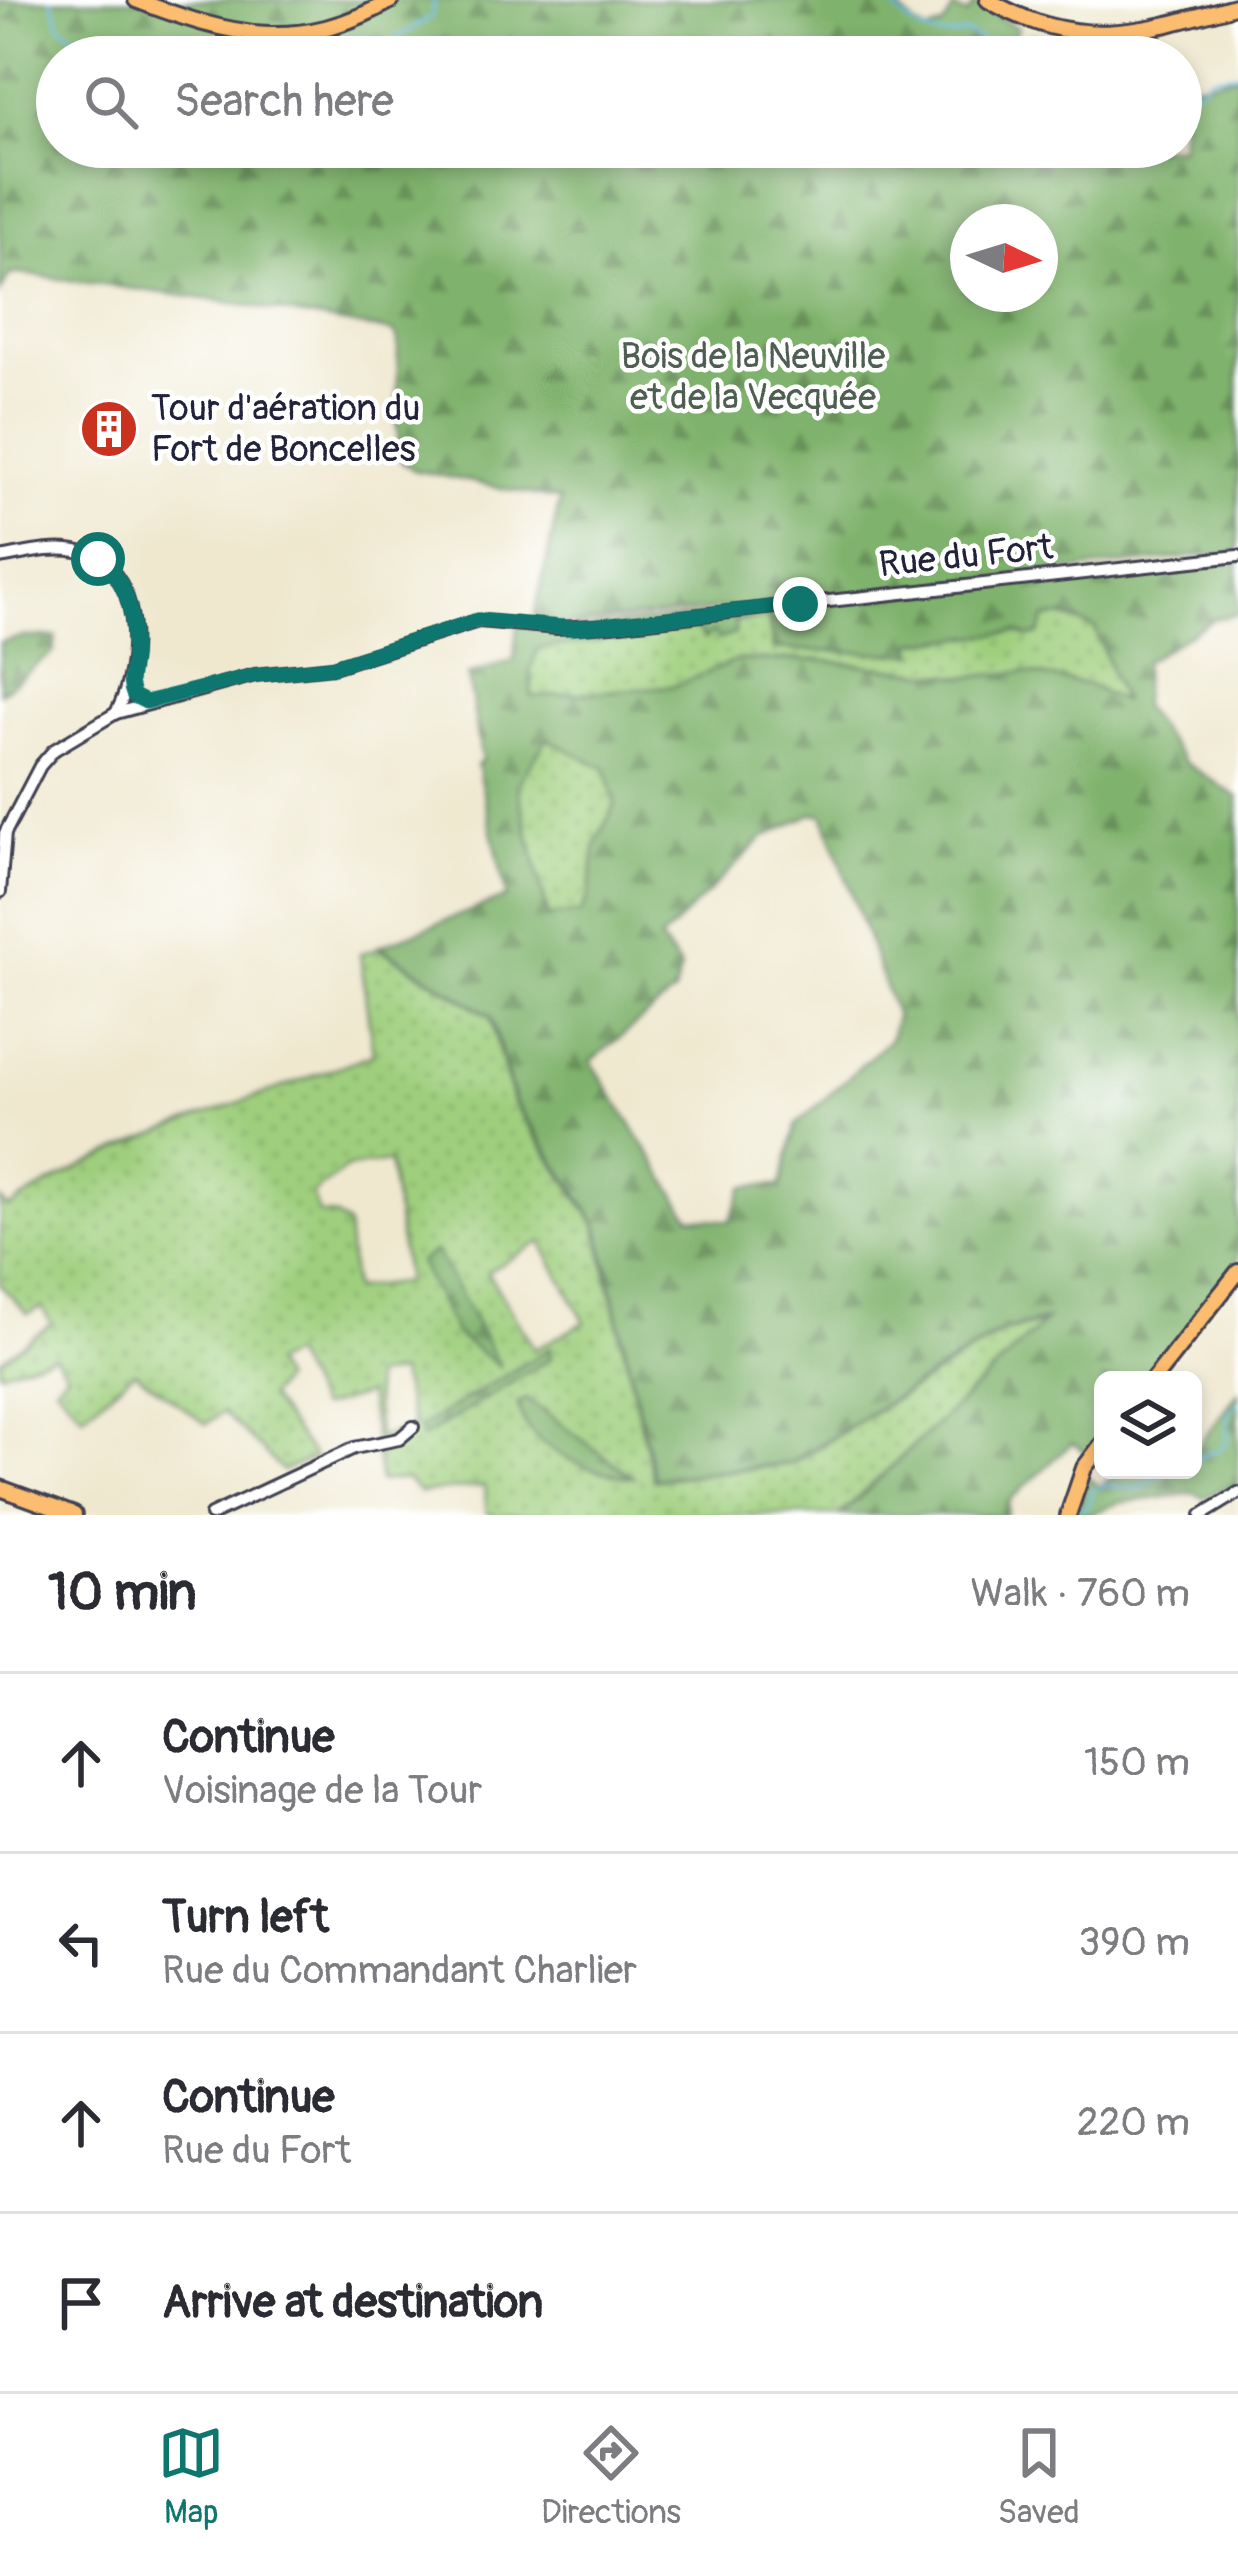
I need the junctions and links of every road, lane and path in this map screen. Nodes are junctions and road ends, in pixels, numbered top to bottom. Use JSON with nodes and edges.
{"nodes":[{"id":1,"x":136,"y":0,"type":"edge"},
{"id":2,"x":392,"y":0,"type":"edge"},
{"id":3,"x":988,"y":0,"type":"edge"},
{"id":4,"x":1238,"y":5,"type":"edge"},
{"id":5,"x":1238,"y":556,"type":"edge"},
{"id":6,"x":0,"y":557,"type":"edge"},
{"id":7,"x":129,"y":684,"type":"junction"},
{"id":8,"x":146,"y":702,"type":"junction"},
{"id":9,"x":116,"y":713,"type":"junction"},
{"id":10,"x":0,"y":892,"type":"edge"},
{"id":11,"x":1238,"y":1272,"type":"edge"},
{"id":12,"x":1160,"y":1371,"type":"edge"},
{"id":13,"x":413,"y":1427,"type":"dead end"},
{"id":14,"x":1094,"y":1455,"type":"edge"},
{"id":15,"x":0,"y":1488,"type":"edge"},
{"id":16,"x":1238,"y":1493,"type":"edge"},
{"id":17,"x":74,"y":1515,"type":"edge"},
{"id":18,"x":211,"y":1515,"type":"edge"},
{"id":19,"x":1068,"y":1515,"type":"edge"},
{"id":20,"x":1202,"y":1515,"type":"edge"}],
"edges":[{"from":1,"to":2,"type":"main road"},
{"from":3,"to":4,"type":"main road"},
{"from":5,"to":8,"type":"street","name":"Rue du Fort"},
{"from":6,"to":7,"type":"street"},
{"from":7,"to":8,"type":"street"},
{"from":7,"to":9,"type":"street"},
{"from":8,"to":9,"type":"street","name":"Rue du Fort"},
{"from":9,"to":10,"type":"street","name":"Rue du Fort"},
{"from":11,"to":12,"type":"main road"},
{"from":13,"to":18,"type":"street"},
{"from":14,"to":19,"type":"main road"},
{"from":15,"to":17,"type":"main road"},
{"from":16,"to":20,"type":"street"}]}
